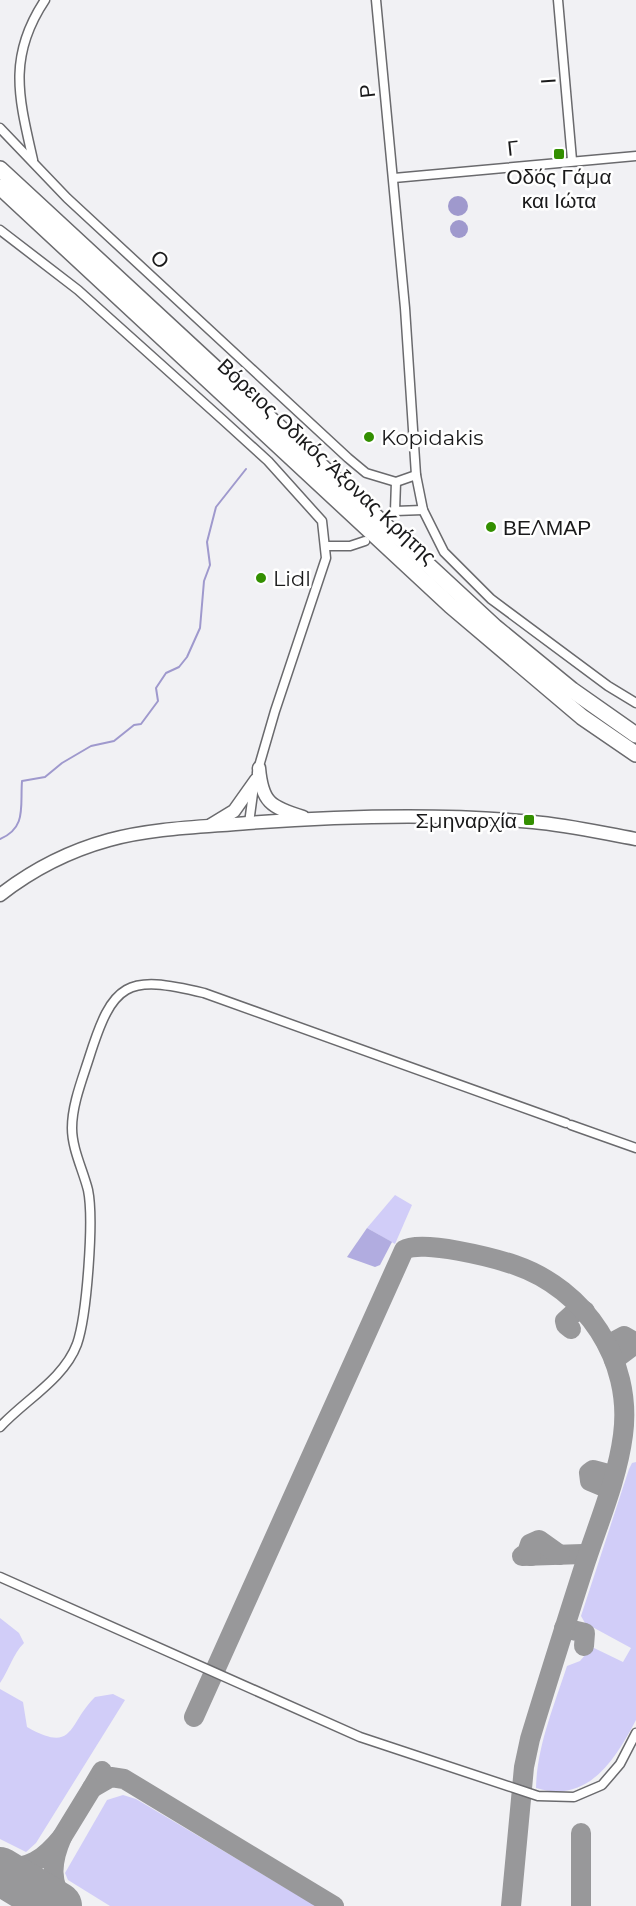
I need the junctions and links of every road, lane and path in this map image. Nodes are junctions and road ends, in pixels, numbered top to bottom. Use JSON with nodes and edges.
{"nodes":[{"id":1,"x":45,"y":0,"type":"edge"},
{"id":2,"x":376,"y":0,"type":"edge"},
{"id":3,"x":558,"y":0,"type":"edge"},
{"id":4,"x":0,"y":128,"type":"edge"},
{"id":5,"x":636,"y":156,"type":"edge"},
{"id":6,"x":34,"y":160,"type":"junction"},
{"id":7,"x":572,"y":160,"type":"junction"},
{"id":8,"x":0,"y":169,"type":"edge"},
{"id":9,"x":394,"y":178,"type":"junction"},
{"id":10,"x":0,"y":187,"type":"edge"},
{"id":11,"x":0,"y":230,"type":"edge"},
{"id":12,"x":416,"y":474,"type":"junction"},
{"id":13,"x":396,"y":482,"type":"junction"},
{"id":14,"x":423,"y":510,"type":"junction"},
{"id":15,"x":365,"y":541,"type":"dead end"},
{"id":16,"x":327,"y":546,"type":"junction"},
{"id":17,"x":533,"y":659,"type":"junction"},
{"id":18,"x":636,"y":703,"type":"edge"},
{"id":19,"x":636,"y":729,"type":"edge"},
{"id":20,"x":636,"y":735,"type":"edge"},
{"id":21,"x":636,"y":754,"type":"edge"},
{"id":22,"x":257,"y":774,"type":"junction"},
{"id":23,"x":312,"y":819,"type":"junction"},
{"id":24,"x":249,"y":823,"type":"junction"},
{"id":25,"x":210,"y":826,"type":"junction"},
{"id":26,"x":636,"y":839,"type":"edge"},
{"id":27,"x":0,"y":895,"type":"edge"},
{"id":28,"x":636,"y":1148,"type":"edge"},
{"id":29,"x":0,"y":1426,"type":"edge"},
{"id":30,"x":0,"y":1577,"type":"edge"},
{"id":31,"x":636,"y":1733,"type":"edge"}],
"edges":[{"from":1,"to":6,"type":"street","name":"Ο"},
{"from":2,"to":9,"type":"street","name":"Ρ"},
{"from":3,"to":7,"type":"street","name":"Ι"},
{"from":4,"to":6,"type":"street"},
{"from":5,"to":7,"type":"street","name":"Γ"},
{"from":6,"to":13,"type":"street","name":"Ο"},
{"from":7,"to":9,"type":"street","name":"Γ"},
{"from":8,"to":17,"type":"highway","name":"Βόρειος Οδικός Άξονας Κρήτης"},
{"from":9,"to":12,"type":"street","name":"Ρ"},
{"from":10,"to":21,"type":"highway","name":"Βόρειος Οδικός Άξονας Κρήτης"},
{"from":11,"to":16,"type":"street"},
{"from":12,"to":13,"type":"street"},
{"from":12,"to":14,"type":"street","name":"Ρ"},
{"from":13,"to":14,"type":"street"},
{"from":14,"to":18,"type":"street","name":"Ρ"},
{"from":15,"to":16,"type":"street"},
{"from":16,"to":22,"type":"street"},
{"from":17,"to":19,"type":"highway"},
{"from":17,"to":20,"type":"highway","name":"Βόρειος Οδικός Άξονας Κρήτης"},
{"from":22,"to":23,"type":"main road"},
{"from":22,"to":24,"type":"street"},
{"from":22,"to":25,"type":"main road"},
{"from":23,"to":24,"type":"main road"},
{"from":23,"to":26,"type":"main road"},
{"from":24,"to":25,"type":"main road"},
{"from":25,"to":27,"type":"main road"},
{"from":28,"to":29,"type":"street"},
{"from":30,"to":31,"type":"street"}]}
